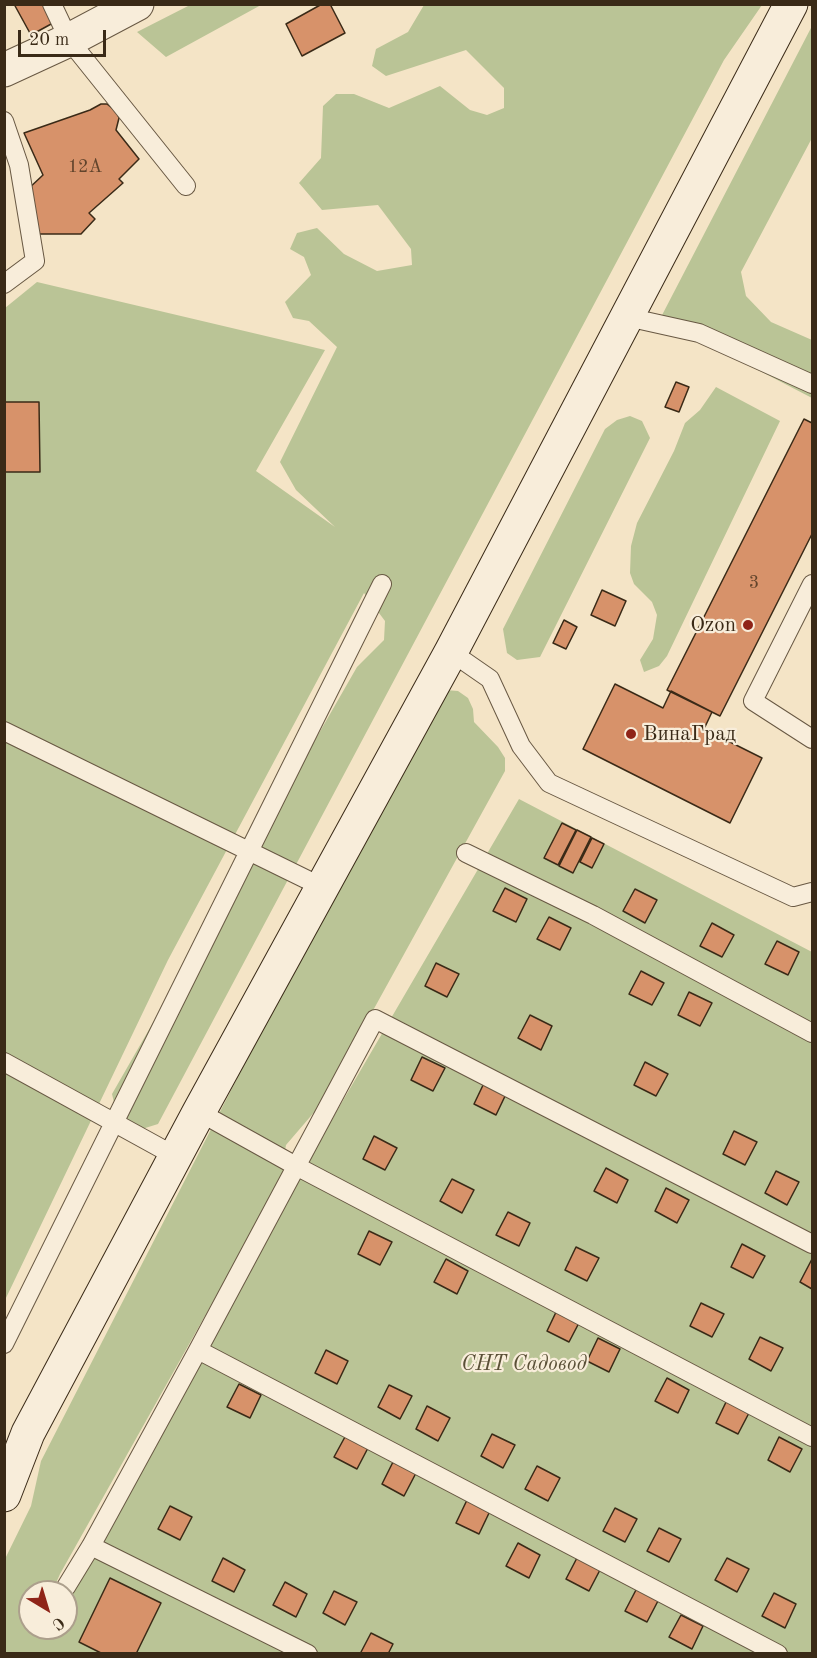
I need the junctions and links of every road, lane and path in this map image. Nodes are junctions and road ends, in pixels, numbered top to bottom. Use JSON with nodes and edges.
{"nodes":[{"id":1,"x":52,"y":4,"type":"edge"},
{"id":2,"x":137,"y":4,"type":"edge"},
{"id":3,"x":792,"y":4,"type":"edge"},
{"id":4,"x":69,"y":40,"type":"junction"},
{"id":5,"x":4,"y":70,"type":"edge"},
{"id":6,"x":4,"y":121,"type":"edge"},
{"id":7,"x":186,"y":186,"type":"dead end"},
{"id":8,"x":4,"y":284,"type":"edge"},
{"id":9,"x":627,"y":317,"type":"junction"},
{"id":10,"x":813,"y":384,"type":"edge"},
{"id":11,"x":382,"y":584,"type":"dead end"},
{"id":12,"x":813,"y":584,"type":"edge"},
{"id":13,"x":451,"y":652,"type":"junction"},
{"id":14,"x":4,"y":731,"type":"edge"},
{"id":15,"x":813,"y":739,"type":"edge"},
{"id":16,"x":249,"y":852,"type":"junction"},
{"id":17,"x":466,"y":853,"type":"dead end"},
{"id":18,"x":322,"y":888,"type":"junction"},
{"id":19,"x":813,"y":892,"type":"edge"},
{"id":20,"x":813,"y":1033,"type":"edge"},
{"id":21,"x":4,"y":1062,"type":"edge"},
{"id":22,"x":199,"y":1112,"type":"junction"},
{"id":23,"x":115,"y":1123,"type":"junction"},
{"id":24,"x":175,"y":1156,"type":"junction"},
{"id":25,"x":296,"y":1166,"type":"junction"},
{"id":26,"x":813,"y":1244,"type":"edge"},
{"id":27,"x":4,"y":1344,"type":"edge"},
{"id":28,"x":198,"y":1350,"type":"junction"},
{"id":29,"x":813,"y":1437,"type":"edge"},
{"id":30,"x":4,"y":1495,"type":"edge"},
{"id":31,"x":91,"y":1546,"type":"junction"},
{"id":32,"x":70,"y":1580,"type":"edge"},
{"id":33,"x":308,"y":1653,"type":"edge"},
{"id":34,"x":778,"y":1653,"type":"edge"}],
"edges":[{"from":1,"to":4,"type":"lane"},
{"from":2,"to":4,"type":"street"},
{"from":3,"to":9,"type":"street"},
{"from":4,"to":5,"type":"street"},
{"from":4,"to":7,"type":"lane"},
{"from":6,"to":8,"type":"lane"},
{"from":9,"to":10,"type":"lane"},
{"from":9,"to":13,"type":"street"},
{"from":11,"to":16,"type":"lane"},
{"from":12,"to":15,"type":"lane"},
{"from":13,"to":18,"type":"street"},
{"from":13,"to":19,"type":"lane"},
{"from":14,"to":16,"type":"lane"},
{"from":16,"to":18,"type":"lane"},
{"from":16,"to":23,"type":"lane"},
{"from":17,"to":20,"type":"lane"},
{"from":18,"to":22,"type":"street"},
{"from":21,"to":23,"type":"lane"},
{"from":22,"to":24,"type":"street"},
{"from":22,"to":25,"type":"lane"},
{"from":23,"to":24,"type":"lane"},
{"from":23,"to":27,"type":"lane"},
{"from":24,"to":30,"type":"street"},
{"from":25,"to":26,"type":"lane"},
{"from":25,"to":28,"type":"lane"},
{"from":25,"to":29,"type":"lane"},
{"from":28,"to":31,"type":"lane"},
{"from":28,"to":34,"type":"lane"},
{"from":31,"to":32,"type":"lane"},
{"from":31,"to":33,"type":"lane"}]}
